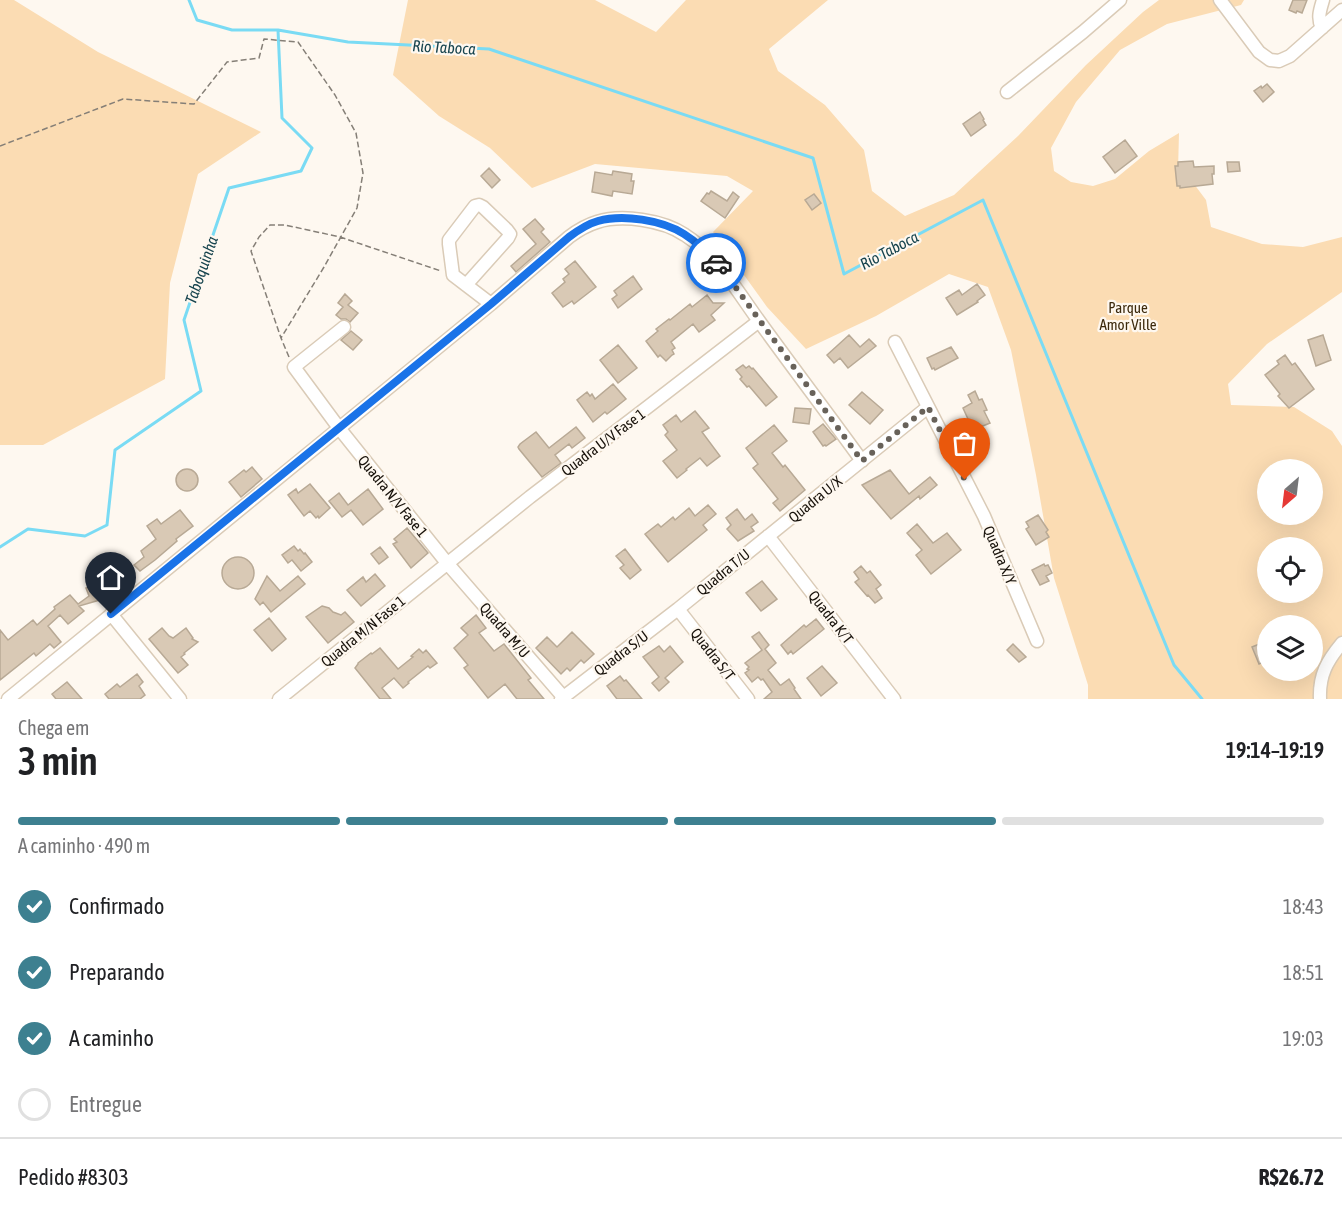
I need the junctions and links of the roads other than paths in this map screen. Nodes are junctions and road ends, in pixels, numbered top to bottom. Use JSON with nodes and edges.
{"nodes":[{"id":1,"x":1120,"y":0,"type":"edge"},
{"id":2,"x":1220,"y":0,"type":"edge"},
{"id":3,"x":1323,"y":0,"type":"edge"},
{"id":4,"x":1342,"y":10,"type":"edge"},
{"id":5,"x":1322,"y":28,"type":"junction"},
{"id":6,"x":1007,"y":92,"type":"dead end"},
{"id":7,"x":466,"y":285,"type":"junction"},
{"id":8,"x":491,"y":304,"type":"junction"},
{"id":9,"x":759,"y":321,"type":"junction"},
{"id":10,"x":344,"y":327,"type":"dead end"},
{"id":11,"x":895,"y":342,"type":"dead end"},
{"id":12,"x":928,"y":407,"type":"junction"},
{"id":13,"x":339,"y":428,"type":"junction"},
{"id":14,"x":862,"y":461,"type":"junction"},
{"id":15,"x":768,"y":536,"type":"junction"},
{"id":16,"x":447,"y":563,"type":"junction"},
{"id":17,"x":678,"y":609,"type":"junction"},
{"id":18,"x":111,"y":614,"type":"junction"},
{"id":19,"x":1037,"y":641,"type":"dead end"},
{"id":20,"x":1342,"y":643,"type":"edge"},
{"id":21,"x":563,"y":698,"type":"edge"},
{"id":22,"x":8,"y":699,"type":"edge"},
{"id":23,"x":180,"y":699,"type":"edge"},
{"id":24,"x":279,"y":699,"type":"edge"},
{"id":25,"x":748,"y":699,"type":"edge"},
{"id":26,"x":894,"y":699,"type":"edge"},
{"id":27,"x":1320,"y":699,"type":"edge"}],
"edges":[{"from":1,"to":6,"type":"street"},
{"from":2,"to":5,"type":"street"},
{"from":3,"to":5,"type":"street"},
{"from":4,"to":5,"type":"street"},
{"from":7,"to":7,"type":"street"},
{"from":7,"to":8,"type":"street"},
{"from":8,"to":9,"type":"street"},
{"from":8,"to":13,"type":"street"},
{"from":9,"to":14,"type":"street"},
{"from":9,"to":16,"type":"street","name":"Quadra U/V Fase 1"},
{"from":10,"to":13,"type":"street","name":"Quadra N/V Fase 1"},
{"from":11,"to":12,"type":"street","name":"Quadra X/Y"},
{"from":12,"to":14,"type":"street","name":"Quadra U/X"},
{"from":12,"to":19,"type":"street","name":"Quadra X/Y"},
{"from":13,"to":16,"type":"street","name":"Quadra N/V Fase 1"},
{"from":13,"to":18,"type":"street"},
{"from":14,"to":15,"type":"street","name":"Quadra U/X"},
{"from":15,"to":17,"type":"street","name":"Quadra T/U"},
{"from":15,"to":26,"type":"street","name":"Quadra K/T"},
{"from":16,"to":21,"type":"street","name":"Quadra M/U"},
{"from":16,"to":24,"type":"street","name":"Quadra M/N Fase 1"},
{"from":17,"to":21,"type":"street","name":"Quadra S/U"},
{"from":17,"to":25,"type":"street","name":"Quadra S/T"},
{"from":18,"to":22,"type":"street"},
{"from":18,"to":23,"type":"street"},
{"from":20,"to":27,"type":"street"}]}
